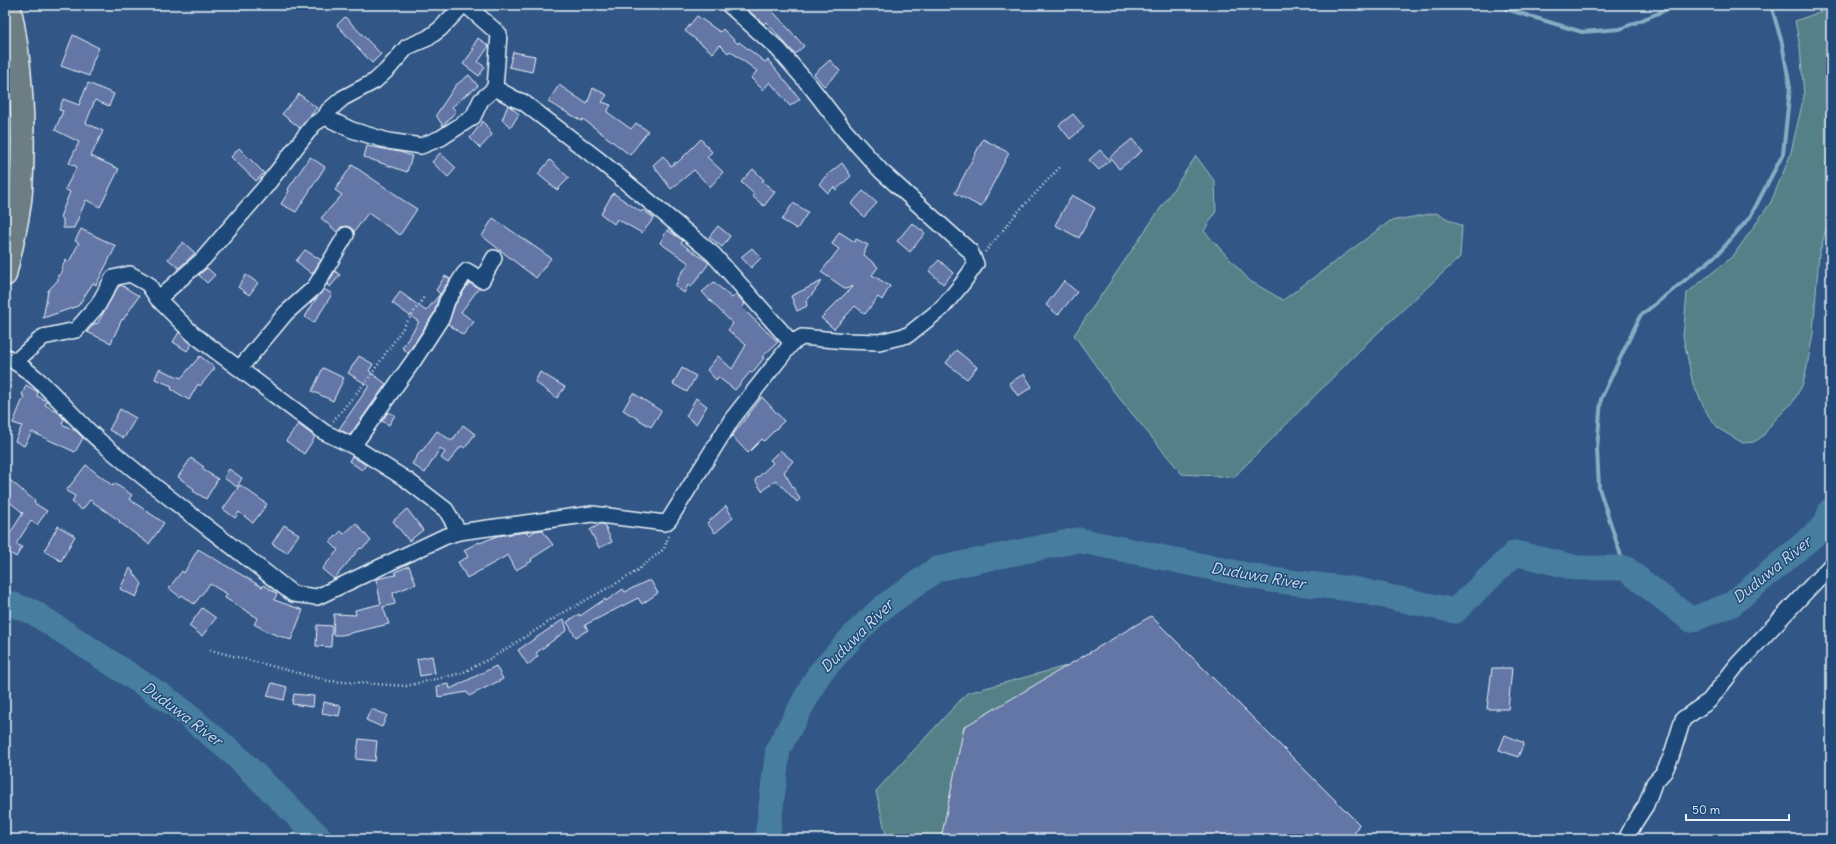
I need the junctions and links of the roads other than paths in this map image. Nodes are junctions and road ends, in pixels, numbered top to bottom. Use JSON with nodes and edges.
{"nodes":[{"id":1,"x":9,"y":5,"type":"edge"},
{"id":2,"x":465,"y":5,"type":"edge"},
{"id":3,"x":729,"y":5,"type":"edge"},
{"id":4,"x":495,"y":88,"type":"junction"},
{"id":5,"x":325,"y":117,"type":"junction"},
{"id":6,"x":346,"y":235,"type":"dead end"},
{"id":7,"x":494,"y":258,"type":"dead end"},
{"id":8,"x":5,"y":275,"type":"edge"},
{"id":9,"x":158,"y":299,"type":"junction"},
{"id":10,"x":792,"y":343,"type":"junction"},
{"id":11,"x":10,"y":359,"type":"edge"},
{"id":12,"x":240,"y":368,"type":"junction"},
{"id":13,"x":353,"y":446,"type":"junction"},
{"id":14,"x":459,"y":532,"type":"junction"},
{"id":15,"x":1831,"y":565,"type":"edge"},
{"id":16,"x":1626,"y":839,"type":"edge"}],
"edges":[{"from":1,"to":8,"type":"highway"},
{"from":2,"to":4,"type":"street"},
{"from":2,"to":5,"type":"street"},
{"from":3,"to":10,"type":"street"},
{"from":4,"to":5,"type":"street"},
{"from":4,"to":10,"type":"street"},
{"from":5,"to":9,"type":"street"},
{"from":6,"to":12,"type":"street"},
{"from":7,"to":13,"type":"street"},
{"from":9,"to":11,"type":"street"},
{"from":9,"to":12,"type":"street"},
{"from":10,"to":14,"type":"street"},
{"from":11,"to":14,"type":"street"},
{"from":12,"to":13,"type":"street"},
{"from":13,"to":14,"type":"street"},
{"from":15,"to":16,"type":"street"}]}
